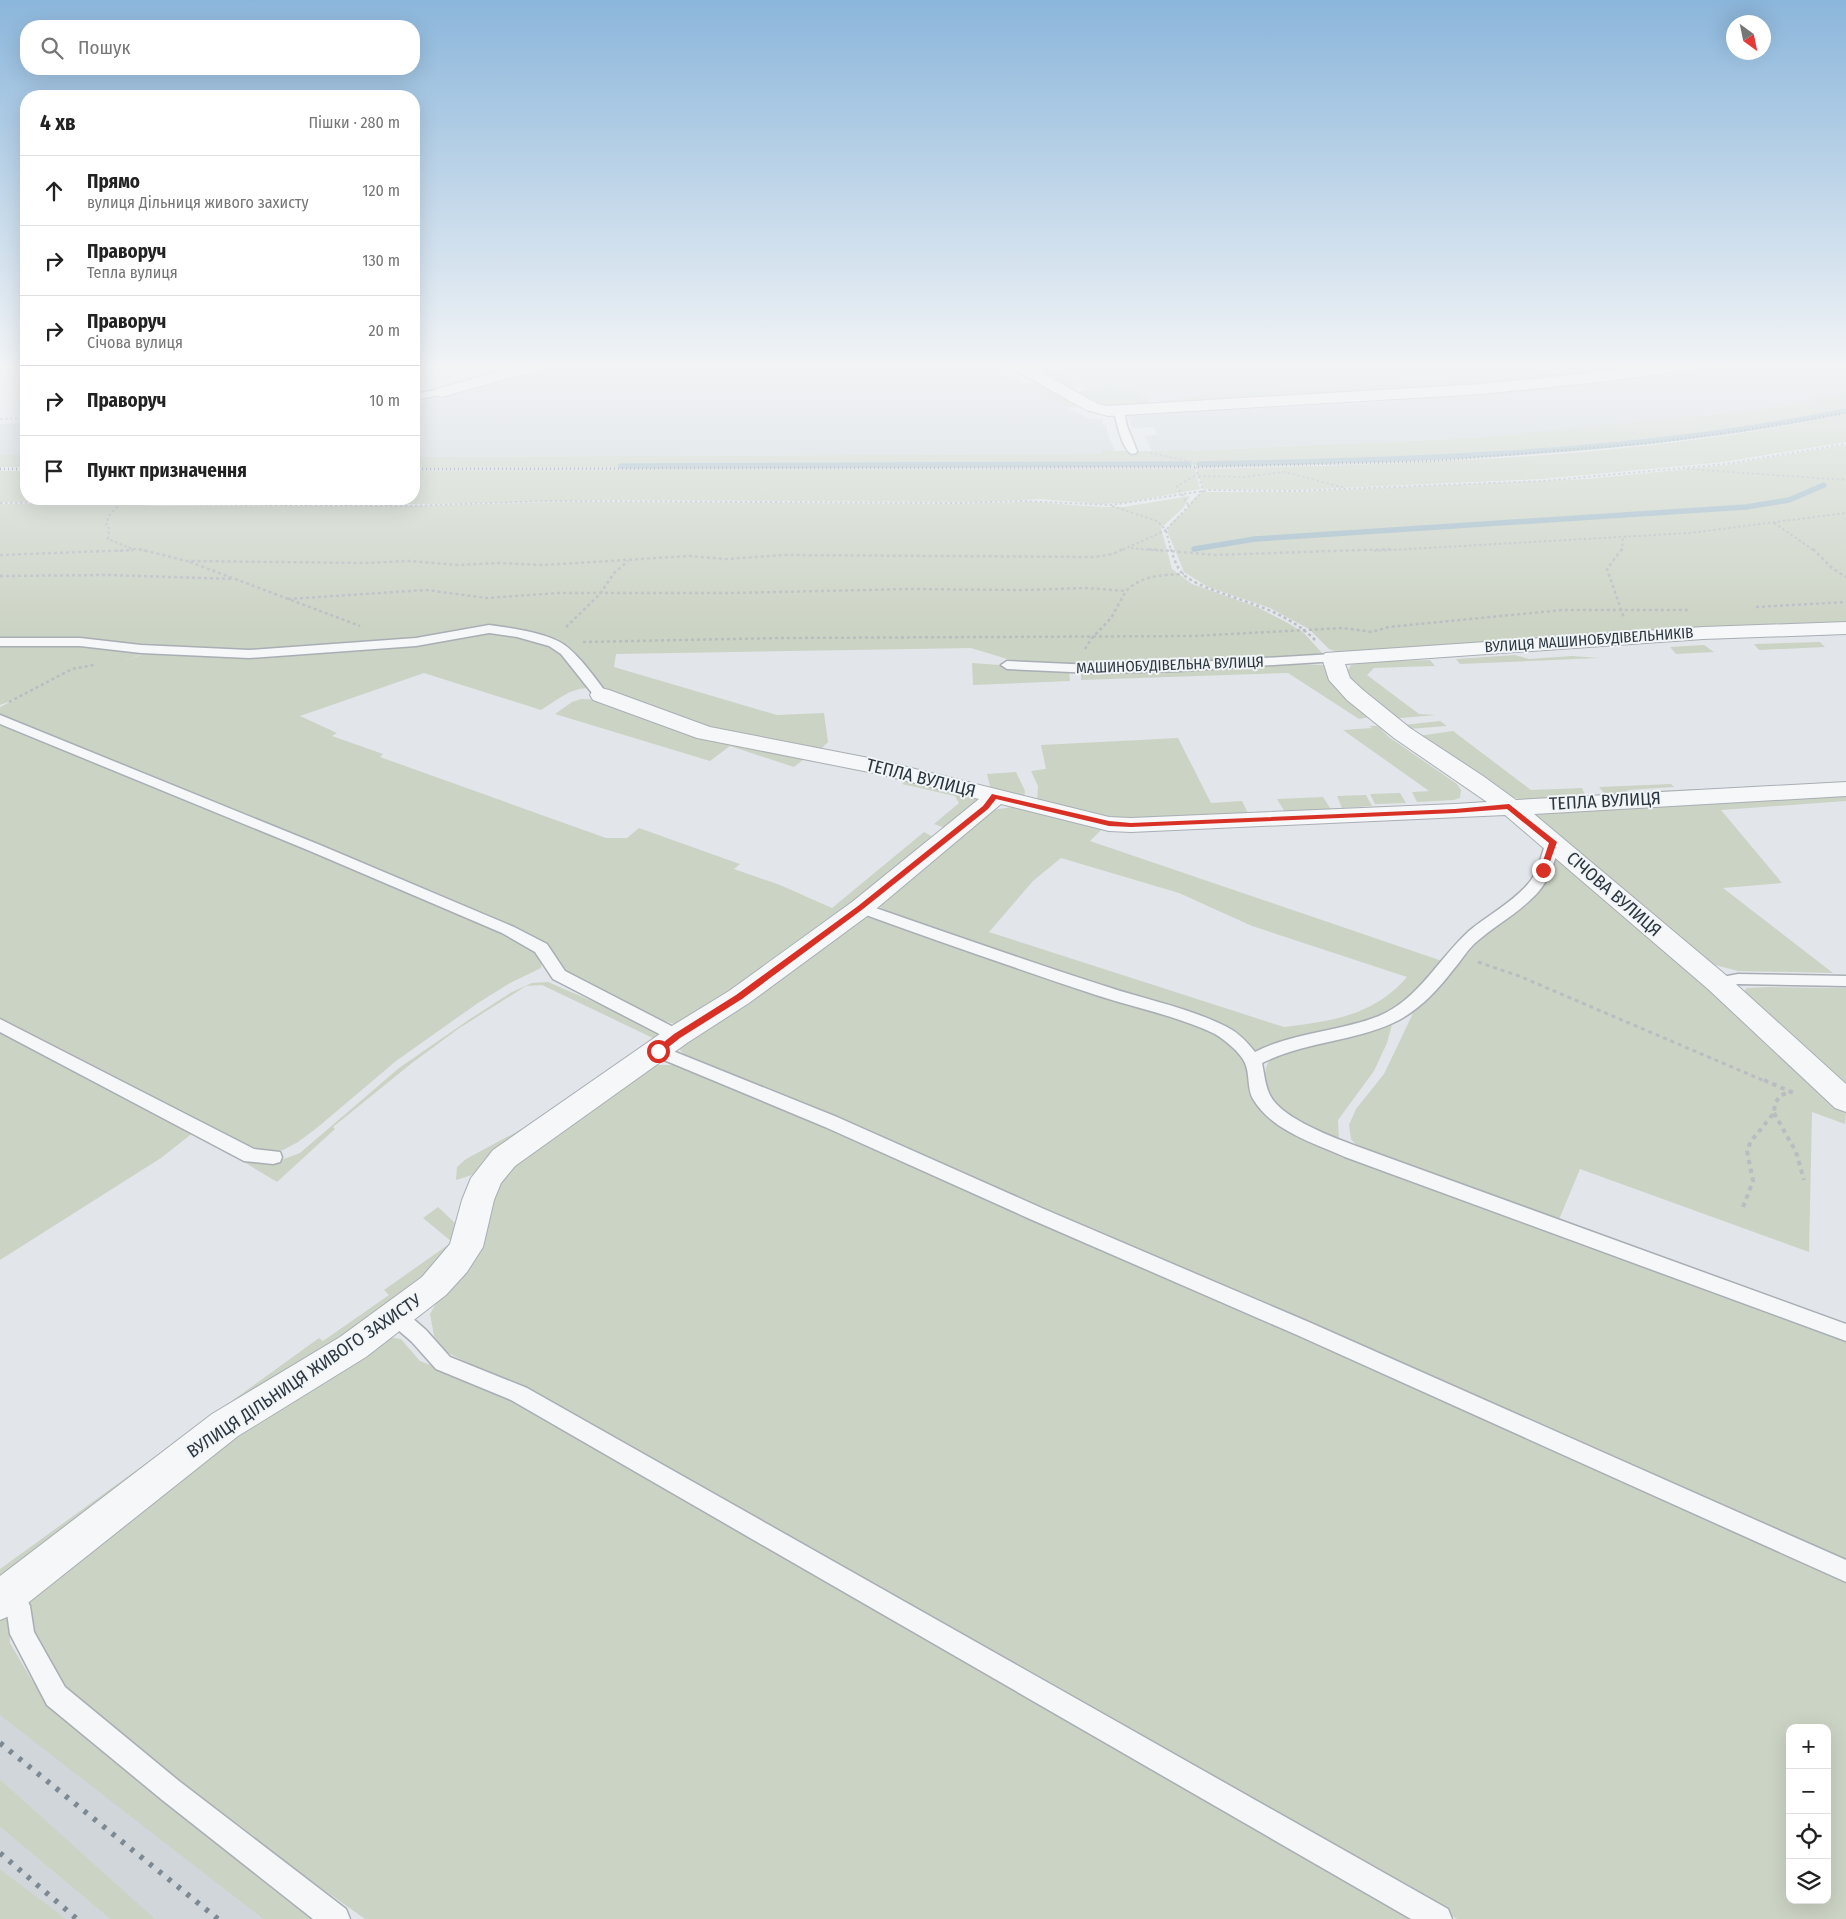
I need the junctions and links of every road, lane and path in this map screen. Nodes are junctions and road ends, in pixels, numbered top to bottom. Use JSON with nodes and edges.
{"nodes":[{"id":1,"x":1147,"y":453,"type":"edge"},
{"id":2,"x":1794,"y":453,"type":"edge"},
{"id":3,"x":1678,"y":469,"type":"junction"},
{"id":4,"x":1198,"y":475,"type":"junction"},
{"id":5,"x":1846,"y":480,"type":"edge"},
{"id":6,"x":1349,"y":489,"type":"junction"},
{"id":7,"x":1202,"y":491,"type":"junction"},
{"id":8,"x":1182,"y":494,"type":"junction"},
{"id":9,"x":0,"y":503,"type":"edge"},
{"id":10,"x":20,"y":503,"type":"edge"},
{"id":11,"x":1188,"y":504,"type":"junction"},
{"id":12,"x":118,"y":505,"type":"edge"},
{"id":13,"x":281,"y":505,"type":"edge"},
{"id":14,"x":1112,"y":506,"type":"junction"},
{"id":15,"x":1846,"y":513,"type":"edge"},
{"id":16,"x":1774,"y":522,"type":"junction"},
{"id":17,"x":1166,"y":530,"type":"junction"},
{"id":18,"x":1623,"y":536,"type":"junction"},
{"id":19,"x":1130,"y":548,"type":"junction"},
{"id":20,"x":138,"y":550,"type":"junction"},
{"id":21,"x":1172,"y":552,"type":"junction"},
{"id":22,"x":0,"y":555,"type":"edge"},
{"id":23,"x":629,"y":560,"type":"junction"},
{"id":24,"x":187,"y":561,"type":"junction"},
{"id":25,"x":1184,"y":574,"type":"junction"},
{"id":26,"x":0,"y":576,"type":"edge"},
{"id":27,"x":1846,"y":577,"type":"edge"},
{"id":28,"x":234,"y":579,"type":"junction"},
{"id":29,"x":1126,"y":591,"type":"junction"},
{"id":30,"x":600,"y":594,"type":"junction"},
{"id":31,"x":288,"y":599,"type":"junction"},
{"id":32,"x":1846,"y":602,"type":"edge"},
{"id":33,"x":1754,"y":607,"type":"dead end"},
{"id":34,"x":1620,"y":609,"type":"junction"},
{"id":35,"x":1699,"y":610,"type":"dead end"},
{"id":36,"x":360,"y":626,"type":"dead end"},
{"id":37,"x":1846,"y":628,"type":"edge"},
{"id":38,"x":1306,"y":630,"type":"junction"},
{"id":39,"x":1092,"y":638,"type":"junction"},
{"id":40,"x":1638,"y":638,"type":"junction"},
{"id":41,"x":0,"y":642,"type":"edge"},
{"id":42,"x":553,"y":643,"type":"junction"},
{"id":43,"x":1333,"y":658,"type":"junction"},
{"id":44,"x":97,"y":664,"type":"dead end"},
{"id":45,"x":1007,"y":665,"type":"dead end"},
{"id":46,"x":1093,"y":669,"type":"junction"},
{"id":47,"x":601,"y":695,"type":"joint"},
{"id":48,"x":6,"y":703,"type":"dead end"},
{"id":49,"x":0,"y":719,"type":"edge"},
{"id":50,"x":1846,"y":789,"type":"edge"},
{"id":51,"x":995,"y":796,"type":"junction"},
{"id":52,"x":1509,"y":806,"type":"junction"},
{"id":53,"x":1553,"y":842,"type":"junction"},
{"id":54,"x":860,"y":908,"type":"junction"},
{"id":55,"x":1456,"y":955,"type":"junction"},
{"id":56,"x":1846,"y":981,"type":"edge"},
{"id":57,"x":1718,"y":984,"type":"junction"},
{"id":58,"x":0,"y":1025,"type":"edge"},
{"id":59,"x":668,"y":1044,"type":"junction"},
{"id":60,"x":1254,"y":1060,"type":"junction"},
{"id":61,"x":1791,"y":1092,"type":"junction"},
{"id":62,"x":1800,"y":1095,"type":"dead end"},
{"id":63,"x":1846,"y":1101,"type":"edge"},
{"id":64,"x":1774,"y":1113,"type":"junction"},
{"id":65,"x":273,"y":1157,"type":"dead end"},
{"id":66,"x":1804,"y":1180,"type":"dead end"},
{"id":67,"x":1743,"y":1207,"type":"dead end"},
{"id":68,"x":396,"y":1316,"type":"junction"},
{"id":69,"x":1846,"y":1333,"type":"edge"},
{"id":70,"x":1846,"y":1571,"type":"edge"},
{"id":71,"x":6,"y":1596,"type":"edge"},
{"id":72,"x":336,"y":1919,"type":"edge"},
{"id":73,"x":1438,"y":1919,"type":"edge"}],
"edges":[{"from":1,"to":4,"type":"path"},
{"from":2,"to":3,"type":"path"},
{"from":3,"to":5,"type":"path"},
{"from":3,"to":6,"type":"path"},
{"from":4,"to":6,"type":"path"},
{"from":4,"to":7,"type":"path"},
{"from":4,"to":8,"type":"path"},
{"from":6,"to":7,"type":"path"},
{"from":7,"to":8,"type":"path"},
{"from":7,"to":11,"type":"path"},
{"from":8,"to":11,"type":"path"},
{"from":8,"to":14,"type":"path"},
{"from":9,"to":10,"type":"path"},
{"from":11,"to":17,"type":"path"},
{"from":12,"to":20,"type":"path"},
{"from":13,"to":14,"type":"path"},
{"from":14,"to":17,"type":"path"},
{"from":15,"to":16,"type":"path"},
{"from":16,"to":18,"type":"path"},
{"from":16,"to":27,"type":"path"},
{"from":17,"to":19,"type":"path"},
{"from":17,"to":21,"type":"path"},
{"from":18,"to":21,"type":"path"},
{"from":18,"to":34,"type":"path"},
{"from":19,"to":21,"type":"path"},
{"from":19,"to":23,"type":"path"},
{"from":20,"to":22,"type":"path"},
{"from":20,"to":24,"type":"path"},
{"from":21,"to":25,"type":"path"},
{"from":23,"to":24,"type":"path"},
{"from":23,"to":30,"type":"path"},
{"from":24,"to":28,"type":"path"},
{"from":25,"to":29,"type":"path"},
{"from":25,"to":38,"type":"path"},
{"from":26,"to":28,"type":"path"},
{"from":28,"to":31,"type":"path"},
{"from":29,"to":30,"type":"path"},
{"from":29,"to":39,"type":"path"},
{"from":30,"to":31,"type":"path"},
{"from":30,"to":42,"type":"path"},
{"from":31,"to":36,"type":"path"},
{"from":32,"to":33,"type":"path"},
{"from":34,"to":35,"type":"path"},
{"from":34,"to":38,"type":"path"},
{"from":34,"to":40,"type":"path"},
{"from":37,"to":40,"type":"street","name":"ВУЛИЦЯ МАШИНОБУДІВЕЛЬНИКІВ"},
{"from":38,"to":39,"type":"path"},
{"from":38,"to":43,"type":"path"},
{"from":39,"to":42,"type":"path"},
{"from":39,"to":46,"type":"path"},
{"from":40,"to":43,"type":"street","name":"ВУЛИЦЯ МАШИНОБУДІВЕЛЬНИКІВ"},
{"from":41,"to":42,"type":"lane"},
{"from":42,"to":47,"type":"lane"},
{"from":43,"to":46,"type":"lane","name":"МАШИНОБУДІВЕЛЬНА ВУЛИЦЯ"},
{"from":43,"to":52,"type":"street","name":"СІЧОВА ВУЛИЦЯ"},
{"from":44,"to":48,"type":"path"},
{"from":45,"to":46,"type":"lane","name":"МАШИНОБУДІВЕЛЬНА ВУЛИЦЯ"},
{"from":47,"to":51,"type":"street","name":"ТЕПЛА ВУЛИЦЯ"},
{"from":49,"to":59,"type":"lane"},
{"from":50,"to":52,"type":"street","name":"ТЕПЛА ВУЛИЦЯ"},
{"from":51,"to":52,"type":"street","name":"ТЕПЛА ВУЛИЦЯ"},
{"from":51,"to":54,"type":"street","name":"ВУЛИЦЯ ДІЛЬНИЦЯ ЖИВОГО ЗАХИСТУ"},
{"from":52,"to":53,"type":"street","name":"СІЧОВА ВУЛИЦЯ"},
{"from":53,"to":55,"type":"lane"},
{"from":53,"to":57,"type":"street","name":"СІЧОВА ВУЛИЦЯ"},
{"from":54,"to":59,"type":"street","name":"ВУЛИЦЯ ДІЛЬНИЦЯ ЖИВОГО ЗАХИСТУ"},
{"from":54,"to":60,"type":"lane"},
{"from":55,"to":60,"type":"lane"},
{"from":55,"to":61,"type":"path"},
{"from":56,"to":57,"type":"lane"},
{"from":57,"to":63,"type":"street","name":"СІЧОВА ВУЛИЦЯ"},
{"from":58,"to":65,"type":"lane"},
{"from":59,"to":68,"type":"street","name":"ВУЛИЦЯ ДІЛЬНИЦЯ ЖИВОГО ЗАХИСТУ"},
{"from":59,"to":70,"type":"lane"},
{"from":60,"to":69,"type":"lane"},
{"from":61,"to":62,"type":"path"},
{"from":61,"to":64,"type":"path"},
{"from":64,"to":66,"type":"path"},
{"from":64,"to":67,"type":"path"},
{"from":68,"to":71,"type":"street","name":"ВУЛИЦЯ ДІЛЬНИЦЯ ЖИВОГО ЗАХИСТУ"},
{"from":68,"to":73,"type":"lane"},
{"from":71,"to":72,"type":"lane"}]}
